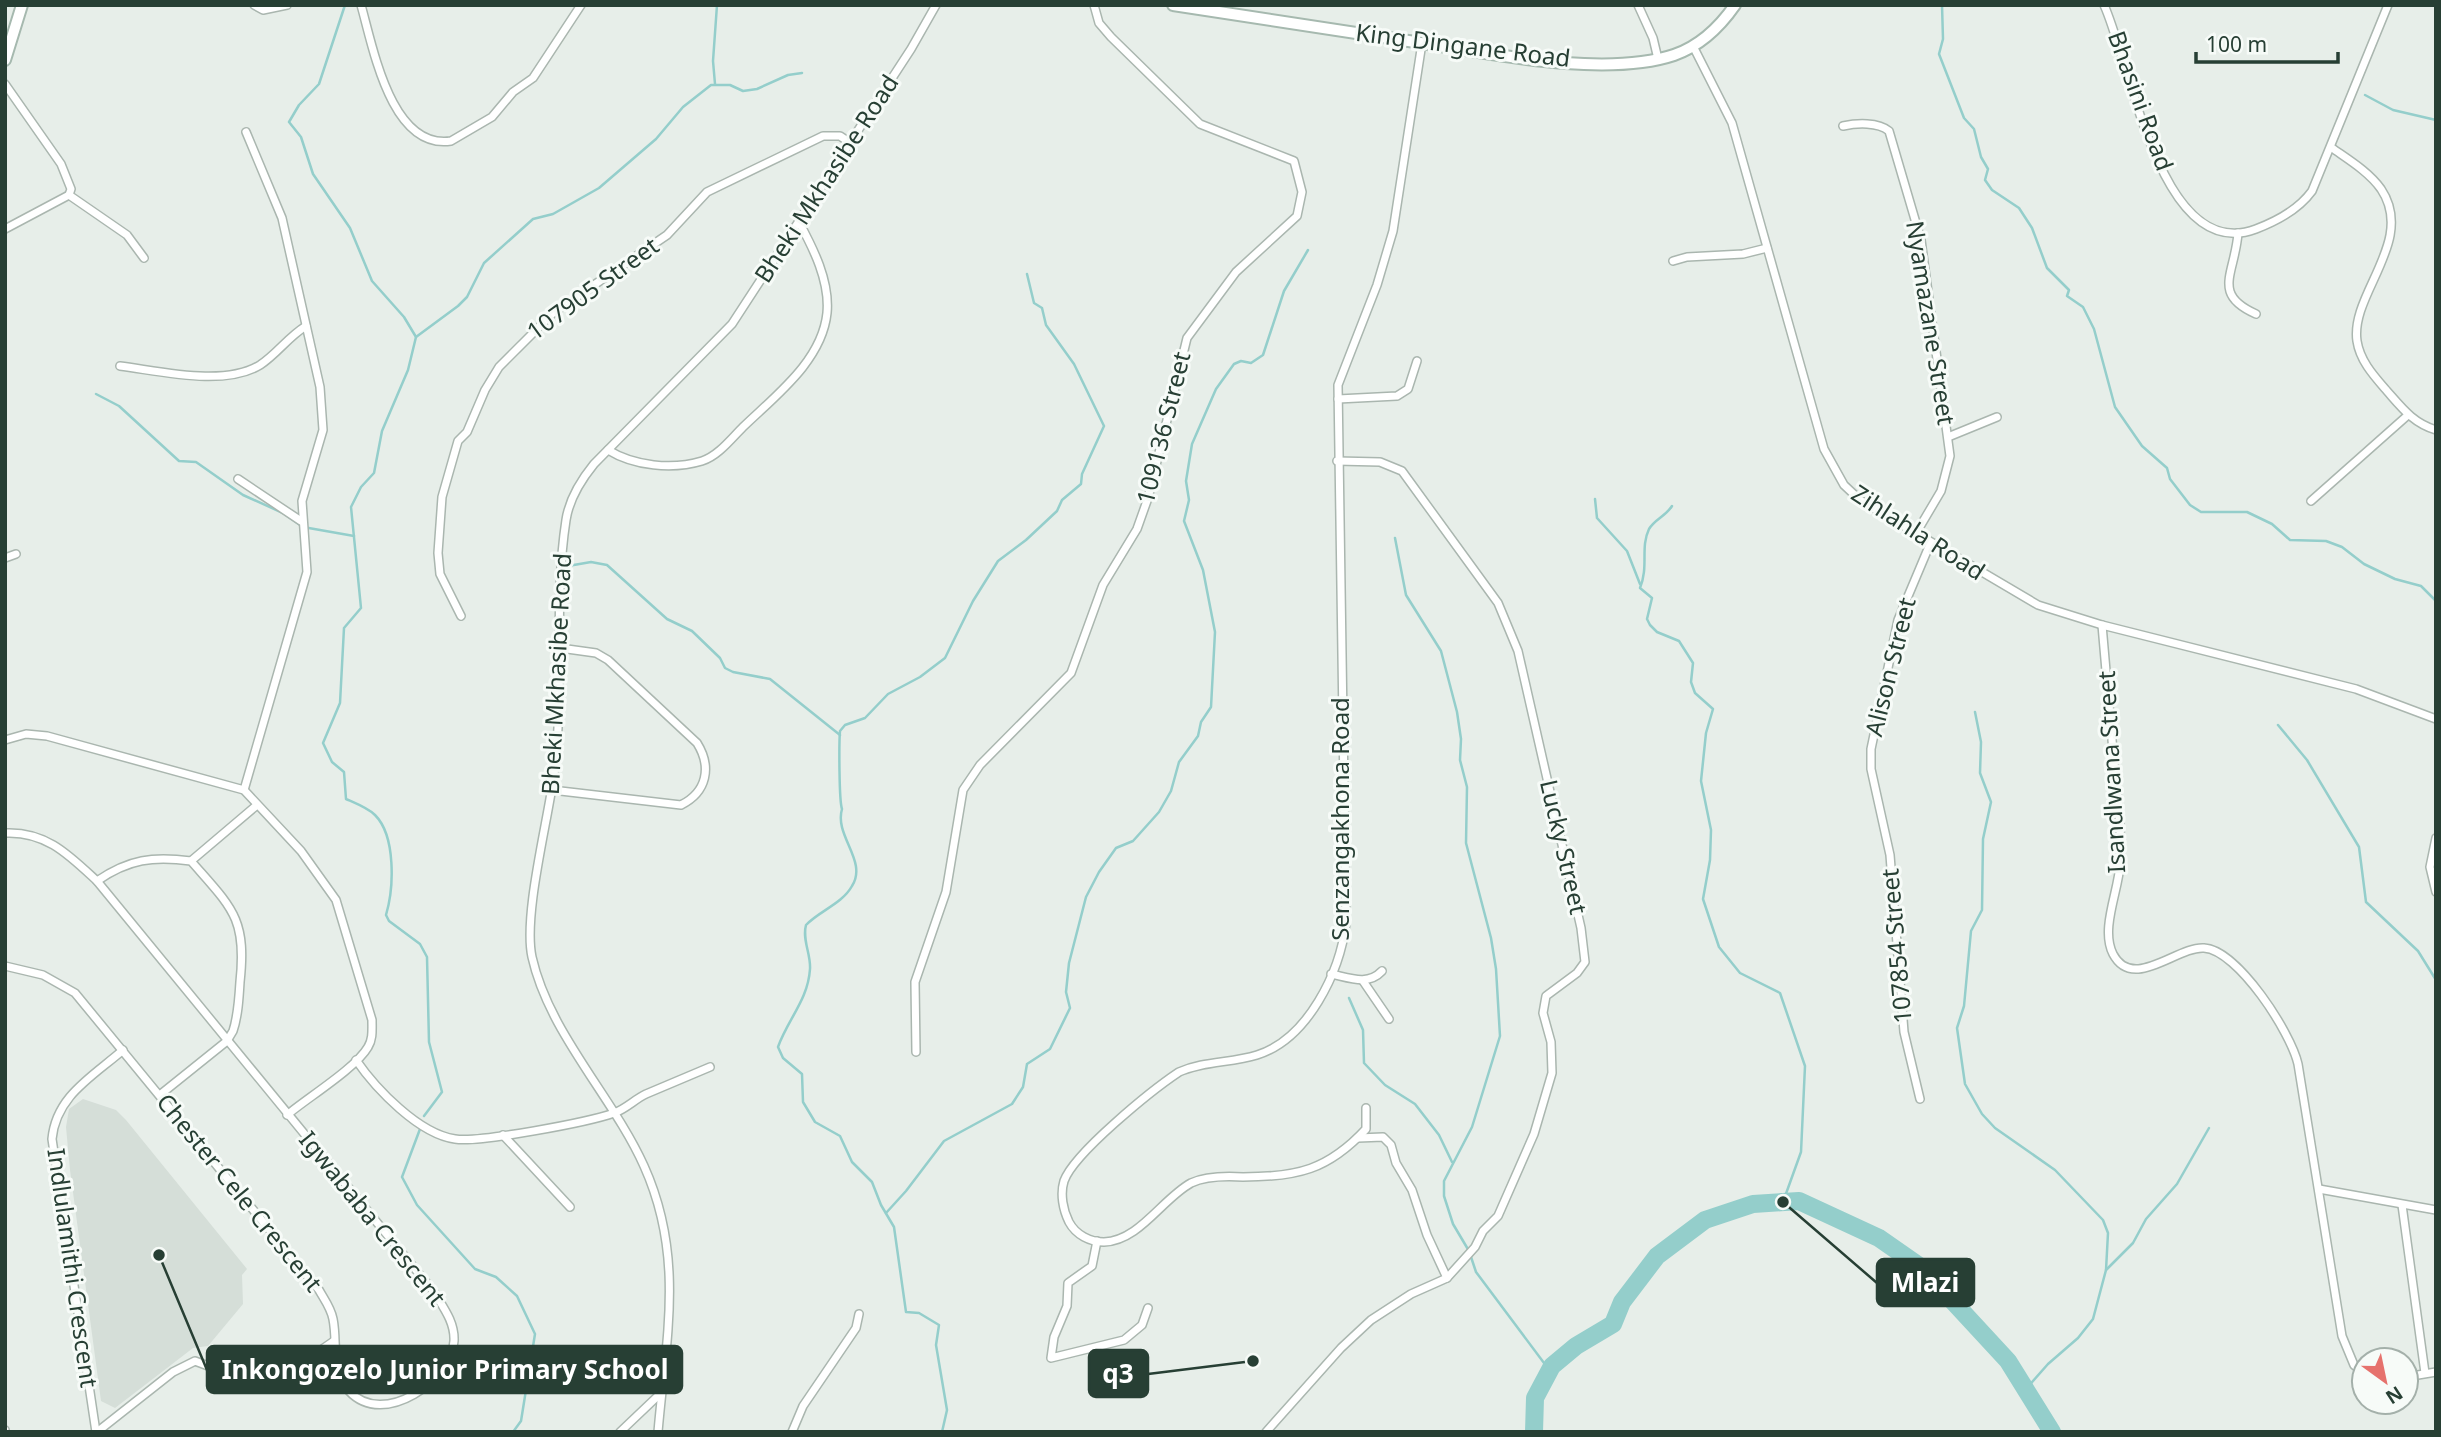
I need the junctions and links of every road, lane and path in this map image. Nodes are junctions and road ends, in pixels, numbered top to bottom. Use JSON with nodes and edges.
{"nodes":[{"id":1,"x":22,"y":5,"type":"edge"},
{"id":2,"x":254,"y":5,"type":"edge"},
{"id":3,"x":287,"y":5,"type":"edge"},
{"id":4,"x":360,"y":5,"type":"edge"},
{"id":5,"x":581,"y":5,"type":"edge"},
{"id":6,"x":936,"y":5,"type":"edge"},
{"id":7,"x":1094,"y":5,"type":"edge"},
{"id":8,"x":1173,"y":5,"type":"edge"},
{"id":9,"x":1638,"y":5,"type":"edge"},
{"id":10,"x":1735,"y":5,"type":"edge"},
{"id":11,"x":2104,"y":5,"type":"edge"},
{"id":12,"x":2388,"y":5,"type":"edge"},
{"id":13,"x":1422,"y":43,"type":"junction"},
{"id":14,"x":1693,"y":46,"type":"junction"},
{"id":15,"x":1658,"y":59,"type":"junction"},
{"id":16,"x":5,"y":60,"type":"edge"},
{"id":17,"x":5,"y":83,"type":"edge"},
{"id":18,"x":1843,"y":126,"type":"dead end"},
{"id":19,"x":246,"y":132,"type":"dead end"},
{"id":20,"x":849,"y":142,"type":"junction"},
{"id":21,"x":2332,"y":148,"type":"junction"},
{"id":22,"x":69,"y":195,"type":"junction"},
{"id":23,"x":799,"y":222,"type":"junction"},
{"id":24,"x":5,"y":229,"type":"edge"},
{"id":25,"x":2238,"y":233,"type":"junction"},
{"id":26,"x":1767,"y":248,"type":"junction"},
{"id":27,"x":144,"y":258,"type":"dead end"},
{"id":28,"x":1673,"y":261,"type":"dead end"},
{"id":29,"x":2256,"y":314,"type":"dead end"},
{"id":30,"x":306,"y":326,"type":"junction"},
{"id":31,"x":1417,"y":361,"type":"dead end"},
{"id":32,"x":120,"y":366,"type":"dead end"},
{"id":33,"x":1338,"y":399,"type":"junction"},
{"id":34,"x":2408,"y":415,"type":"junction"},
{"id":35,"x":1997,"y":417,"type":"dead end"},
{"id":36,"x":2436,"y":430,"type":"edge"},
{"id":37,"x":1948,"y":436,"type":"junction"},
{"id":38,"x":608,"y":450,"type":"junction"},
{"id":39,"x":1337,"y":461,"type":"junction"},
{"id":40,"x":238,"y":480,"type":"dead end"},
{"id":41,"x":2311,"y":501,"type":"dead end"},
{"id":42,"x":301,"y":521,"type":"junction"},
{"id":43,"x":1915,"y":535,"type":"junction"},
{"id":44,"x":1930,"y":544,"type":"junction"},
{"id":45,"x":16,"y":554,"type":"dead end"},
{"id":46,"x":5,"y":558,"type":"edge"},
{"id":47,"x":461,"y":616,"type":"dead end"},
{"id":48,"x":2102,"y":625,"type":"junction"},
{"id":49,"x":560,"y":648,"type":"junction"},
{"id":50,"x":2436,"y":719,"type":"edge"},
{"id":51,"x":5,"y":740,"type":"edge"},
{"id":52,"x":244,"y":790,"type":"junction"},
{"id":53,"x":552,"y":790,"type":"junction"},
{"id":54,"x":1877,"y":793,"type":"joint"},
{"id":55,"x":257,"y":805,"type":"junction"},
{"id":56,"x":5,"y":833,"type":"edge"},
{"id":57,"x":2436,"y":838,"type":"edge"},
{"id":58,"x":191,"y":861,"type":"junction"},
{"id":59,"x":97,"y":881,"type":"junction"},
{"id":60,"x":2436,"y":892,"type":"edge"},
{"id":61,"x":5,"y":967,"type":"edge"},
{"id":62,"x":1382,"y":971,"type":"dead end"},
{"id":63,"x":1332,"y":974,"type":"junction"},
{"id":64,"x":1363,"y":981,"type":"junction"},
{"id":65,"x":1390,"y":1019,"type":"dead end"},
{"id":66,"x":227,"y":1041,"type":"junction"},
{"id":67,"x":123,"y":1050,"type":"junction"},
{"id":68,"x":916,"y":1052,"type":"dead end"},
{"id":69,"x":356,"y":1060,"type":"junction"},
{"id":70,"x":710,"y":1067,"type":"dead end"},
{"id":71,"x":161,"y":1094,"type":"junction"},
{"id":72,"x":1920,"y":1100,"type":"dead end"},
{"id":73,"x":1366,"y":1108,"type":"dead end"},
{"id":74,"x":612,"y":1114,"type":"junction"},
{"id":75,"x":287,"y":1115,"type":"junction"},
{"id":76,"x":503,"y":1135,"type":"junction"},
{"id":77,"x":1359,"y":1138,"type":"junction"},
{"id":78,"x":2319,"y":1189,"type":"junction"},
{"id":79,"x":2402,"y":1205,"type":"junction"},
{"id":80,"x":570,"y":1207,"type":"dead end"},
{"id":81,"x":2436,"y":1210,"type":"edge"},
{"id":82,"x":1097,"y":1241,"type":"junction"},
{"id":83,"x":1447,"y":1278,"type":"junction"},
{"id":84,"x":1148,"y":1308,"type":"dead end"},
{"id":85,"x":859,"y":1314,"type":"dead end"},
{"id":86,"x":334,"y":1341,"type":"junction"},
{"id":87,"x":2350,"y":1355,"type":"edge"},
{"id":88,"x":2436,"y":1372,"type":"edge"},
{"id":89,"x":2426,"y":1373,"type":"junction"},
{"id":90,"x":2420,"y":1374,"type":"edge"},
{"id":91,"x":661,"y":1393,"type":"junction"},
{"id":92,"x":96,"y":1432,"type":"edge"},
{"id":93,"x":620,"y":1432,"type":"edge"},
{"id":94,"x":658,"y":1432,"type":"edge"},
{"id":95,"x":792,"y":1432,"type":"edge"},
{"id":96,"x":1266,"y":1432,"type":"edge"}],
"edges":[{"from":1,"to":16,"type":"street"},
{"from":2,"to":3,"type":"street"},
{"from":4,"to":5,"type":"street"},
{"from":6,"to":20,"type":"street","name":"Bheki Mkhasibe Road"},
{"from":7,"to":68,"type":"street","name":"109136 Street"},
{"from":8,"to":13,"type":"street","name":"King Dingane Road"},
{"from":9,"to":15,"type":"street"},
{"from":10,"to":14,"type":"street","name":"King Dingane Road"},
{"from":11,"to":25,"type":"street","name":"Bhasini Road"},
{"from":12,"to":21,"type":"street"},
{"from":13,"to":15,"type":"street","name":"King Dingane Road"},
{"from":13,"to":33,"type":"street","name":"Senzangakhona Road"},
{"from":14,"to":15,"type":"street","name":"King Dingane Road"},
{"from":14,"to":26,"type":"street","name":"Zihlahla Road"},
{"from":17,"to":22,"type":"street"},
{"from":18,"to":37,"type":"street","name":"Nyamazane Street"},
{"from":19,"to":30,"type":"street"},
{"from":20,"to":23,"type":"street","name":"Bheki Mkhasibe Road"},
{"from":20,"to":47,"type":"street","name":"107905 Street"},
{"from":21,"to":25,"type":"street"},
{"from":21,"to":34,"type":"street"},
{"from":22,"to":24,"type":"street"},
{"from":22,"to":27,"type":"street"},
{"from":23,"to":38,"type":"street","name":"Bheki Mkhasibe Road"},
{"from":23,"to":38,"type":"street"},
{"from":25,"to":29,"type":"street"},
{"from":26,"to":28,"type":"street"},
{"from":26,"to":43,"type":"street","name":"Zihlahla Road"},
{"from":30,"to":32,"type":"street"},
{"from":30,"to":42,"type":"street"},
{"from":31,"to":33,"type":"street"},
{"from":33,"to":39,"type":"street","name":"Senzangakhona Road"},
{"from":34,"to":36,"type":"street"},
{"from":34,"to":41,"type":"street"},
{"from":35,"to":37,"type":"street"},
{"from":37,"to":43,"type":"street","name":"Nyamazane Street"},
{"from":38,"to":49,"type":"street","name":"Bheki Mkhasibe Road"},
{"from":39,"to":63,"type":"street","name":"Senzangakhona Road"},
{"from":39,"to":83,"type":"street","name":"Lucky Street"},
{"from":40,"to":42,"type":"street"},
{"from":42,"to":52,"type":"street"},
{"from":43,"to":44,"type":"street","name":"Zihlahla Road"},
{"from":44,"to":48,"type":"street","name":"Zihlahla Road"},
{"from":44,"to":54,"type":"street","name":"Alison Street"},
{"from":45,"to":46,"type":"street"},
{"from":48,"to":50,"type":"street","name":"Zihlahla Road"},
{"from":48,"to":78,"type":"street","name":"Isandlwana Street"},
{"from":49,"to":53,"type":"street","name":"Bheki Mkhasibe Road"},
{"from":49,"to":53,"type":"street"},
{"from":51,"to":52,"type":"street"},
{"from":52,"to":55,"type":"street","name":"Igwababa Crescent"},
{"from":53,"to":74,"type":"street","name":"Bheki Mkhasibe Road"},
{"from":54,"to":72,"type":"street","name":"107854 Street"},
{"from":55,"to":58,"type":"street"},
{"from":55,"to":69,"type":"street","name":"Igwababa Crescent"},
{"from":56,"to":59,"type":"street","name":"Igwababa Crescent"},
{"from":57,"to":60,"type":"street"},
{"from":58,"to":59,"type":"street"},
{"from":58,"to":66,"type":"street"},
{"from":59,"to":66,"type":"street","name":"Igwababa Crescent"},
{"from":61,"to":67,"type":"street","name":"Chester Cele Crescent"},
{"from":62,"to":64,"type":"street"},
{"from":63,"to":64,"type":"street"},
{"from":63,"to":82,"type":"street","name":"Senzangakhona Road"},
{"from":64,"to":65,"type":"street"},
{"from":66,"to":71,"type":"street"},
{"from":66,"to":75,"type":"street","name":"Igwababa Crescent"},
{"from":67,"to":71,"type":"street","name":"Chester Cele Crescent"},
{"from":67,"to":92,"type":"street","name":"Indlulamithi Crescent"},
{"from":69,"to":75,"type":"street","name":"Igwababa Crescent"},
{"from":69,"to":76,"type":"street"},
{"from":70,"to":74,"type":"street"},
{"from":71,"to":86,"type":"street","name":"Chester Cele Crescent"},
{"from":73,"to":77,"type":"street"},
{"from":74,"to":76,"type":"street"},
{"from":74,"to":91,"type":"street","name":"Bheki Mkhasibe Road"},
{"from":75,"to":86,"type":"street","name":"Igwababa Crescent"},
{"from":76,"to":80,"type":"street"},
{"from":77,"to":82,"type":"street"},
{"from":77,"to":83,"type":"street"},
{"from":78,"to":79,"type":"street"},
{"from":78,"to":87,"type":"street","name":"Isandlwana Street"},
{"from":79,"to":81,"type":"street"},
{"from":79,"to":89,"type":"street"},
{"from":82,"to":84,"type":"street"},
{"from":83,"to":96,"type":"street"},
{"from":85,"to":95,"type":"street"},
{"from":86,"to":92,"type":"street"},
{"from":88,"to":89,"type":"street"},
{"from":89,"to":90,"type":"street"},
{"from":91,"to":93,"type":"street"},
{"from":91,"to":94,"type":"street","name":"Bheki Mkhasibe Road"}]}
